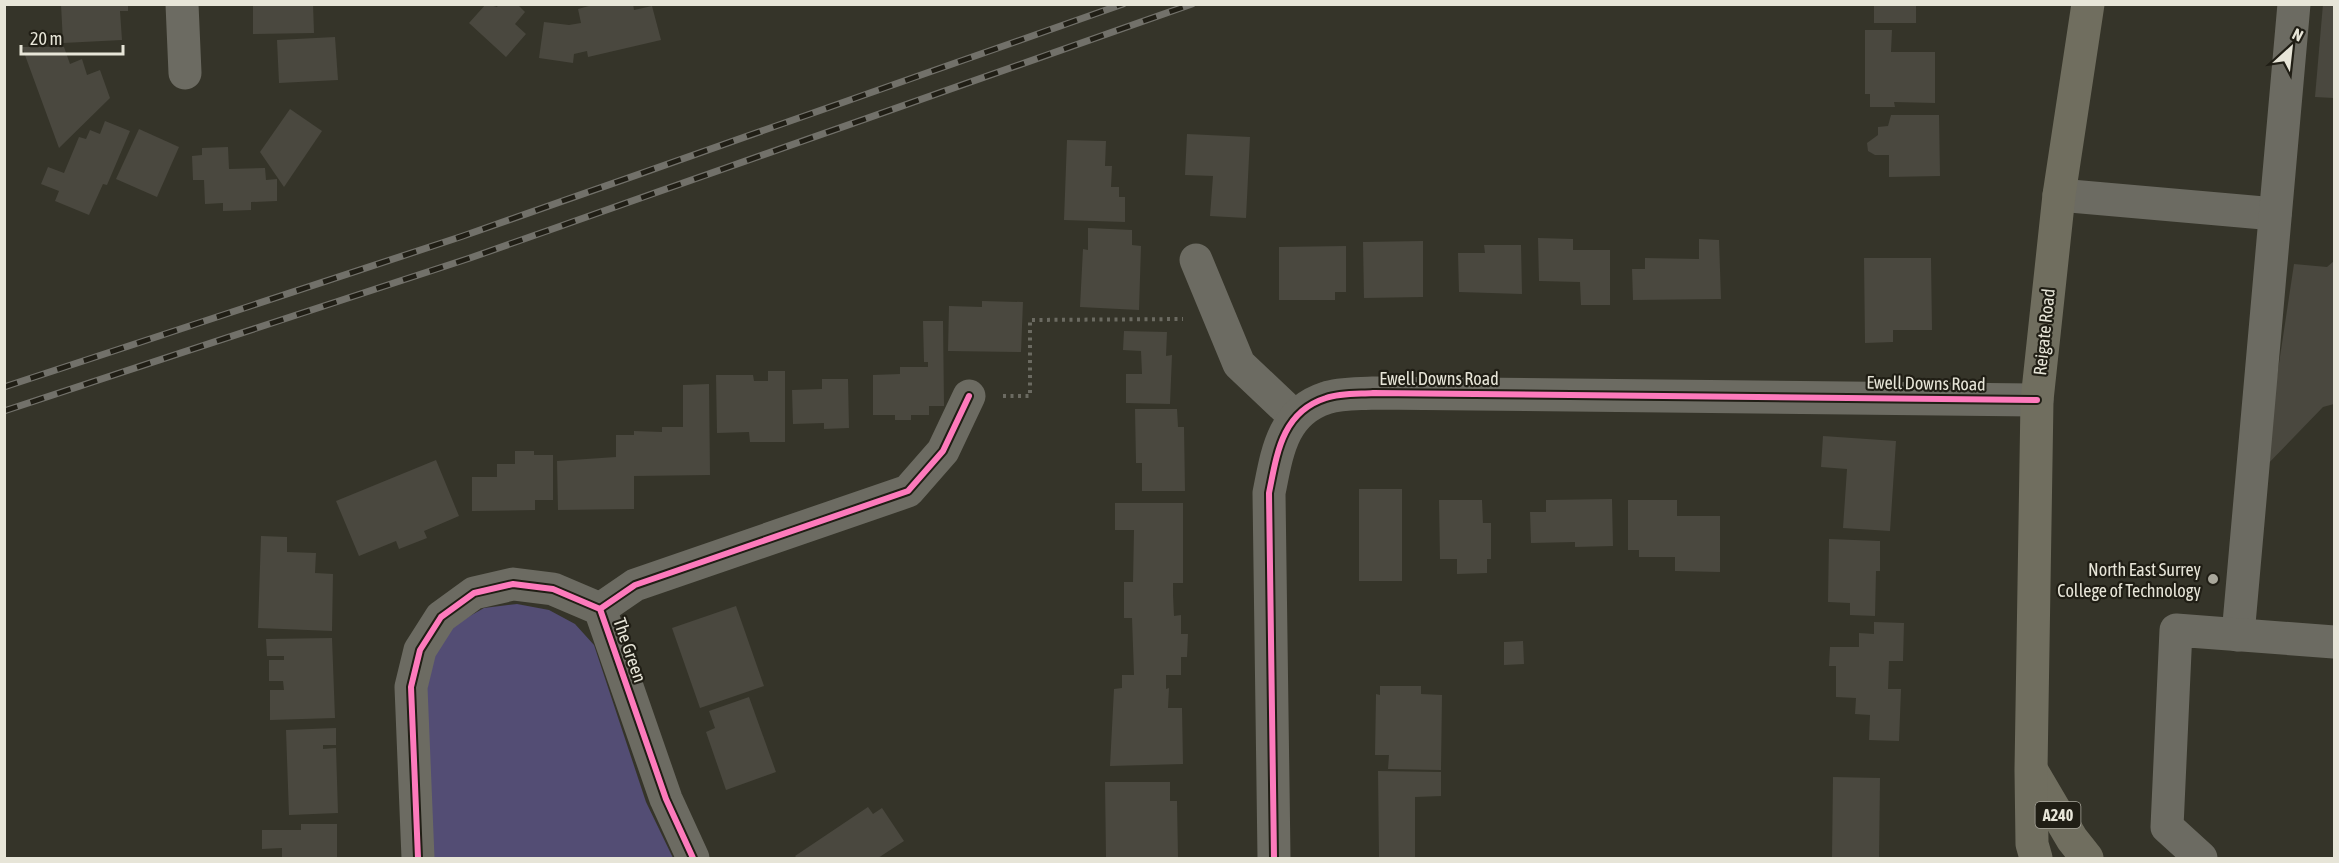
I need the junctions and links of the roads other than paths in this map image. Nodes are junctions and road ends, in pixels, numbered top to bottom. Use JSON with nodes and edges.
{"nodes":[{"id":1,"x":182,"y":4,"type":"edge"},
{"id":2,"x":2088,"y":4,"type":"edge"},
{"id":3,"x":2294,"y":4,"type":"edge"},
{"id":4,"x":185,"y":73,"type":"dead end"},
{"id":5,"x":2059,"y":195,"type":"junction"},
{"id":6,"x":2275,"y":214,"type":"junction"},
{"id":7,"x":1196,"y":260,"type":"dead end"},
{"id":8,"x":969,"y":396,"type":"road end"},
{"id":9,"x":2037,"y":400,"type":"junction"},
{"id":10,"x":1294,"y":416,"type":"junction"},
{"id":11,"x":600,"y":609,"type":"junction"},
{"id":12,"x":2238,"y":635,"type":"junction"},
{"id":13,"x":2334,"y":642,"type":"edge"},
{"id":14,"x":2031,"y":770,"type":"junction"},
{"id":15,"x":418,"y":858,"type":"edge"},
{"id":16,"x":693,"y":858,"type":"edge"},
{"id":17,"x":1274,"y":858,"type":"edge"},
{"id":18,"x":2036,"y":858,"type":"edge"},
{"id":19,"x":2087,"y":858,"type":"edge"},
{"id":20,"x":2201,"y":858,"type":"edge"}],
"edges":[{"from":1,"to":4,"type":"street"},
{"from":2,"to":5,"type":"highway","name":"Reigate Road","number":"A240"},
{"from":3,"to":6,"type":"street"},
{"from":5,"to":6,"type":"street"},
{"from":5,"to":9,"type":"highway","name":"Reigate Road","number":"A240"},
{"from":6,"to":12,"type":"street"},
{"from":7,"to":10,"type":"street"},
{"from":8,"to":11,"type":"street"},
{"from":9,"to":10,"type":"street","name":"Ewell Downs Road"},
{"from":9,"to":14,"type":"highway","name":"Reigate Road","number":"A240"},
{"from":10,"to":17,"type":"street"},
{"from":11,"to":15,"type":"street","name":"The Green"},
{"from":11,"to":16,"type":"street","name":"The Green"},
{"from":12,"to":13,"type":"street"},
{"from":12,"to":20,"type":"street"},
{"from":14,"to":18,"type":"highway","name":"Reigate Road","number":"A240"},
{"from":14,"to":19,"type":"highway","number":"A240"}]}
